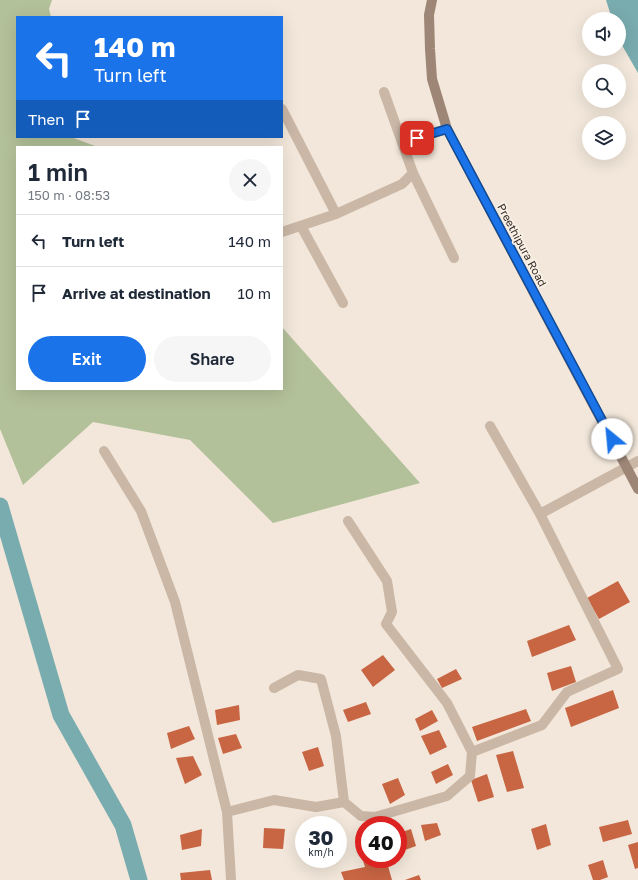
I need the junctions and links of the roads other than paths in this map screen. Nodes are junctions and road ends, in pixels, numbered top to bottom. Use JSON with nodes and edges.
{"nodes":[{"id":1,"x":432,"y":0,"type":"edge"},
{"id":2,"x":384,"y":92,"type":"dead end"},
{"id":3,"x":283,"y":111,"type":"edge"},
{"id":4,"x":447,"y":129,"type":"junction"},
{"id":5,"x":402,"y":142,"type":"junction"},
{"id":6,"x":413,"y":173,"type":"junction"},
{"id":7,"x":336,"y":214,"type":"junction"},
{"id":8,"x":301,"y":226,"type":"junction"},
{"id":9,"x":283,"y":232,"type":"edge"},
{"id":10,"x":454,"y":258,"type":"dead end"},
{"id":11,"x":343,"y":303,"type":"dead end"},
{"id":12,"x":490,"y":426,"type":"dead end"},
{"id":13,"x":104,"y":451,"type":"dead end"},
{"id":14,"x":638,"y":461,"type":"edge"},
{"id":15,"x":627,"y":468,"type":"junction"},
{"id":16,"x":638,"y":489,"type":"edge"},
{"id":17,"x":540,"y":514,"type":"junction"},
{"id":18,"x":348,"y":521,"type":"dead end"},
{"id":19,"x":274,"y":688,"type":"dead end"},
{"id":20,"x":472,"y":752,"type":"junction"},
{"id":21,"x":344,"y":802,"type":"junction"},
{"id":22,"x":227,"y":812,"type":"junction"},
{"id":23,"x":231,"y":880,"type":"edge"}],
"edges":[{"from":1,"to":4,"type":"street","name":"Preethipura Road"},
{"from":2,"to":5,"type":"street"},
{"from":3,"to":7,"type":"street"},
{"from":4,"to":5,"type":"street"},
{"from":4,"to":15,"type":"street","name":"Preethipura Road"},
{"from":5,"to":6,"type":"street"},
{"from":6,"to":7,"type":"street"},
{"from":6,"to":10,"type":"street"},
{"from":7,"to":8,"type":"street"},
{"from":8,"to":9,"type":"street"},
{"from":8,"to":11,"type":"street"},
{"from":12,"to":17,"type":"street"},
{"from":13,"to":22,"type":"street"},
{"from":14,"to":15,"type":"street"},
{"from":15,"to":16,"type":"street","name":"Preethipura Road"},
{"from":15,"to":17,"type":"street"},
{"from":17,"to":20,"type":"street"},
{"from":18,"to":20,"type":"street"},
{"from":19,"to":21,"type":"street"},
{"from":20,"to":21,"type":"street"},
{"from":21,"to":22,"type":"street"},
{"from":22,"to":23,"type":"street"}]}
